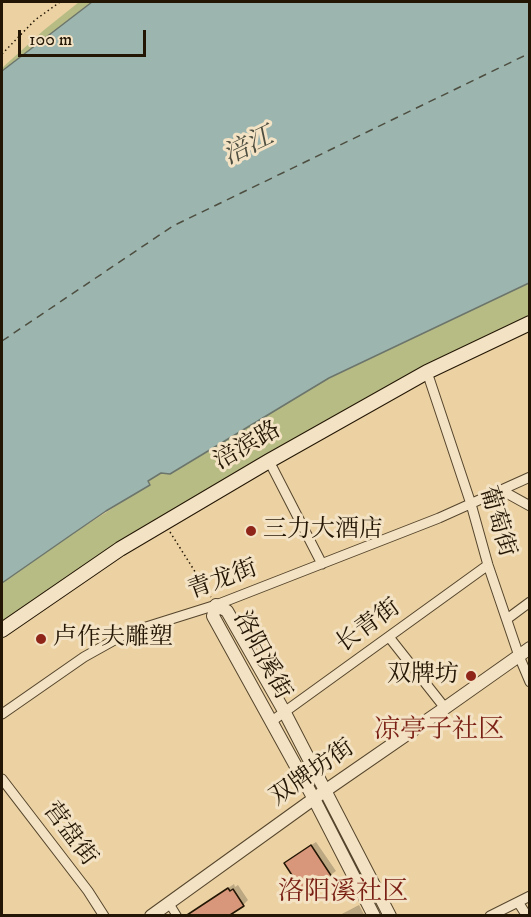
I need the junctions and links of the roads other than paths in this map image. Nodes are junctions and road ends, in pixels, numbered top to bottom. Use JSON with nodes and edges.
{"nodes":[{"id":1,"x":530,"y":323,"type":"edge"},
{"id":2,"x":427,"y":372,"type":"junction"},
{"id":3,"x":268,"y":460,"type":"junction"},
{"id":4,"x":530,"y":477,"type":"edge"},
{"id":5,"x":501,"y":490,"type":"junction"},
{"id":6,"x":471,"y":504,"type":"junction"},
{"id":7,"x":530,"y":506,"type":"edge"},
{"id":8,"x":322,"y":564,"type":"junction"},
{"id":9,"x":488,"y":565,"type":"junction"},
{"id":10,"x":530,"y":602,"type":"edge"},
{"id":11,"x":216,"y":605,"type":"junction"},
{"id":12,"x":507,"y":619,"type":"junction"},
{"id":13,"x":2,"y":630,"type":"edge"},
{"id":14,"x":389,"y":637,"type":"junction"},
{"id":15,"x":524,"y":652,"type":"edge"},
{"id":16,"x":530,"y":682,"type":"edge"},
{"id":17,"x":445,"y":708,"type":"junction"},
{"id":18,"x":284,"y":711,"type":"junction"},
{"id":19,"x":2,"y":714,"type":"edge"},
{"id":20,"x":272,"y":721,"type":"junction"},
{"id":21,"x":2,"y":779,"type":"edge"},
{"id":22,"x":325,"y":791,"type":"junction"},
{"id":23,"x":314,"y":799,"type":"junction"},
{"id":24,"x":530,"y":896,"type":"edge"},
{"id":25,"x":518,"y":902,"type":"junction"},
{"id":26,"x":169,"y":903,"type":"junction"},
{"id":27,"x":104,"y":915,"type":"edge"},
{"id":28,"x":151,"y":915,"type":"edge"},
{"id":29,"x":177,"y":915,"type":"edge"},
{"id":30,"x":374,"y":915,"type":"edge"},
{"id":31,"x":390,"y":915,"type":"edge"},
{"id":32,"x":490,"y":915,"type":"edge"},
{"id":33,"x":527,"y":915,"type":"edge"}],
"edges":[{"from":1,"to":2,"type":"main road","name":"涪滨路"},
{"from":2,"to":3,"type":"main road","name":"涪滨路"},
{"from":2,"to":6,"type":"street","name":"葡萄街"},
{"from":3,"to":8,"type":"street"},
{"from":3,"to":13,"type":"main road","name":"涪滨路"},
{"from":4,"to":5,"type":"street","name":"青龙街"},
{"from":5,"to":6,"type":"street","name":"青龙街"},
{"from":5,"to":7,"type":"street"},
{"from":6,"to":8,"type":"street","name":"青龙街"},
{"from":6,"to":9,"type":"street","name":"葡萄街"},
{"from":8,"to":11,"type":"street","name":"青龙街"},
{"from":9,"to":12,"type":"street","name":"葡萄街"},
{"from":9,"to":14,"type":"street","name":"长青街"},
{"from":10,"to":12,"type":"street"},
{"from":11,"to":18,"type":"street","name":"洛阳溪街"},
{"from":11,"to":19,"type":"street","name":"青龙街"},
{"from":11,"to":20,"type":"street","name":"洛阳溪街"},
{"from":12,"to":15,"type":"street","name":"葡萄街"},
{"from":14,"to":17,"type":"street"},
{"from":14,"to":18,"type":"street","name":"长青街"},
{"from":15,"to":16,"type":"street","name":"葡萄街"},
{"from":15,"to":17,"type":"street","name":"双牌坊街"},
{"from":17,"to":22,"type":"street","name":"双牌坊街"},
{"from":18,"to":20,"type":"street","name":"长青街"},
{"from":18,"to":22,"type":"street","name":"洛阳溪街"},
{"from":20,"to":23,"type":"street","name":"洛阳溪街"},
{"from":21,"to":27,"type":"street","name":"营盘街"},
{"from":22,"to":23,"type":"street","name":"双牌坊街"},
{"from":22,"to":31,"type":"street","name":"洛阳溪街"},
{"from":23,"to":26,"type":"street","name":"双牌坊街"},
{"from":23,"to":30,"type":"street","name":"洛阳溪街"},
{"from":24,"to":25,"type":"street"},
{"from":25,"to":32,"type":"street"},
{"from":25,"to":33,"type":"street"},
{"from":26,"to":28,"type":"street","name":"双牌坊街"},
{"from":26,"to":29,"type":"street"}]}
